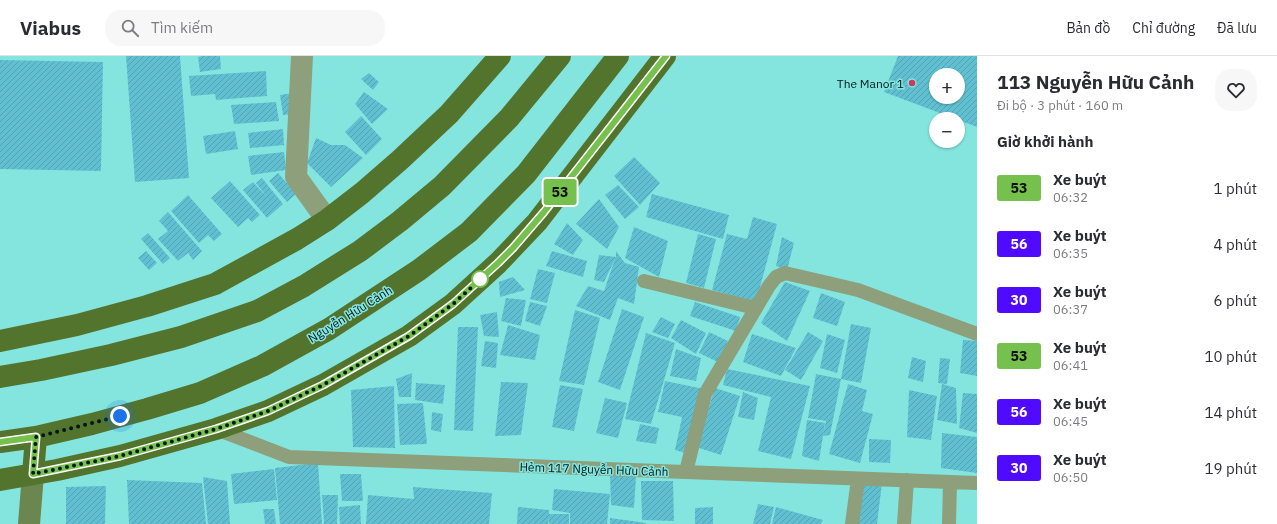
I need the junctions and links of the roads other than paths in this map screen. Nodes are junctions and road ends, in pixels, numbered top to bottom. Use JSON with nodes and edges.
{"nodes":[{"id":1,"x":302,"y":56,"type":"edge"},
{"id":2,"x":500,"y":56,"type":"edge"},
{"id":3,"x":560,"y":56,"type":"edge"},
{"id":4,"x":618,"y":56,"type":"edge"},
{"id":5,"x":666,"y":56,"type":"edge"},
{"id":6,"x":328,"y":220,"type":"junction"},
{"id":7,"x":644,"y":281,"type":"dead end"},
{"id":8,"x":755,"y":308,"type":"junction"},
{"id":9,"x":977,"y":334,"type":"edge"},
{"id":10,"x":0,"y":341,"type":"edge"},
{"id":11,"x":0,"y":377,"type":"edge"},
{"id":12,"x":216,"y":429,"type":"junction"},
{"id":13,"x":36,"y":437,"type":"junction"},
{"id":14,"x":0,"y":442,"type":"edge"},
{"id":15,"x":686,"y":472,"type":"junction"},
{"id":16,"x":33,"y":474,"type":"junction"},
{"id":17,"x":858,"y":479,"type":"junction"},
{"id":18,"x":0,"y":480,"type":"edge"},
{"id":19,"x":907,"y":480,"type":"junction"},
{"id":20,"x":950,"y":482,"type":"junction"},
{"id":21,"x":977,"y":483,"type":"edge"},
{"id":22,"x":29,"y":524,"type":"edge"},
{"id":23,"x":852,"y":524,"type":"edge"},
{"id":24,"x":904,"y":524,"type":"edge"},
{"id":25,"x":949,"y":524,"type":"edge"}],
"edges":[{"from":1,"to":6,"type":"street"},
{"from":2,"to":6,"type":"main road"},
{"from":3,"to":11,"type":"main road"},
{"from":4,"to":13,"type":"main road","name":"Nguyễn Hữu Cảnh"},
{"from":5,"to":12,"type":"main road"},
{"from":6,"to":10,"type":"main road"},
{"from":7,"to":8,"type":"lane"},
{"from":8,"to":9,"type":"lane"},
{"from":8,"to":15,"type":"lane"},
{"from":12,"to":15,"type":"lane","name":"Hẻm 117 Nguyễn Hữu Cảnh"},
{"from":12,"to":16,"type":"main road"},
{"from":13,"to":14,"type":"main road","name":"Nguyễn Hữu Cảnh"},
{"from":13,"to":16,"type":"main road"},
{"from":15,"to":17,"type":"lane","name":"Hẻm 117 Nguyễn Hữu Cảnh"},
{"from":16,"to":18,"type":"main road"},
{"from":16,"to":22,"type":"street"},
{"from":17,"to":19,"type":"lane","name":"Hẻm 117 Nguyễn Hữu Cảnh"},
{"from":17,"to":23,"type":"lane"},
{"from":19,"to":20,"type":"lane","name":"Hẻm 117 Nguyễn Hữu Cảnh"},
{"from":19,"to":24,"type":"lane"},
{"from":20,"to":21,"type":"lane","name":"Hẻm 117 Nguyễn Hữu Cảnh"},
{"from":20,"to":25,"type":"lane"}]}
